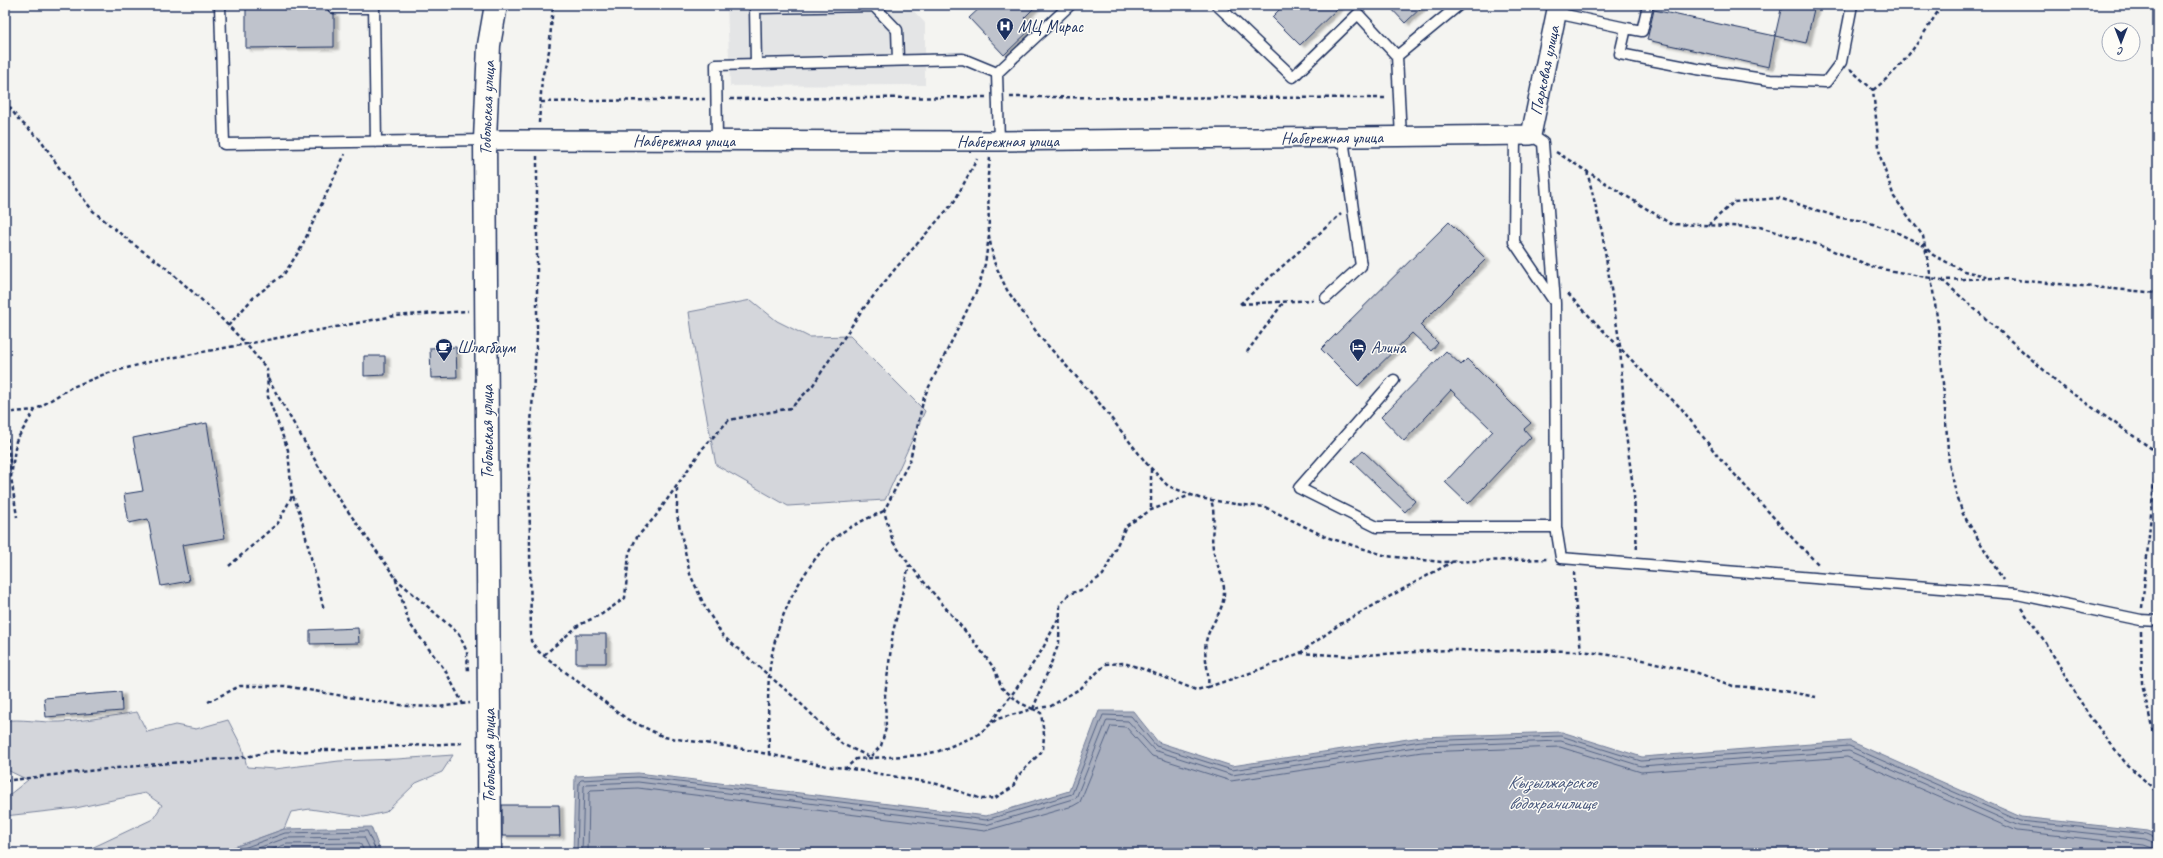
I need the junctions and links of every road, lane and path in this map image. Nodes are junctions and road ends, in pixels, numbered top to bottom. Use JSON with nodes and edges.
{"nodes":[{"id":1,"x":220,"y":5,"type":"edge"},
{"id":2,"x":485,"y":5,"type":"edge"},
{"id":3,"x":496,"y":5,"type":"edge"},
{"id":4,"x":553,"y":5,"type":"edge"},
{"id":5,"x":1070,"y":5,"type":"edge"},
{"id":6,"x":1217,"y":5,"type":"edge"},
{"id":7,"x":1459,"y":5,"type":"edge"},
{"id":8,"x":1648,"y":5,"type":"edge"},
{"id":9,"x":1852,"y":5,"type":"edge"},
{"id":10,"x":1942,"y":5,"type":"edge"},
{"id":11,"x":757,"y":6,"type":"edge"},
{"id":12,"x":874,"y":6,"type":"edge"},
{"id":13,"x":374,"y":7,"type":"edge"},
{"id":14,"x":334,"y":8,"type":"dead end"},
{"id":15,"x":1557,"y":9,"type":"edge"},
{"id":16,"x":1626,"y":28,"type":"junction"},
{"id":17,"x":489,"y":44,"type":"junction"},
{"id":18,"x":1397,"y":56,"type":"junction"},
{"id":19,"x":898,"y":60,"type":"junction"},
{"id":20,"x":1841,"y":62,"type":"junction"},
{"id":21,"x":756,"y":64,"type":"junction"},
{"id":22,"x":997,"y":73,"type":"junction"},
{"id":23,"x":1873,"y":90,"type":"junction"},
{"id":24,"x":998,"y":97,"type":"junction"},
{"id":25,"x":1399,"y":98,"type":"junction"},
{"id":26,"x":716,"y":99,"type":"junction"},
{"id":27,"x":5,"y":101,"type":"edge"},
{"id":28,"x":541,"y":102,"type":"junction"},
{"id":29,"x":1401,"y":138,"type":"junction"},
{"id":30,"x":1530,"y":138,"type":"junction"},
{"id":31,"x":537,"y":139,"type":"junction"},
{"id":32,"x":1343,"y":139,"type":"junction"},
{"id":33,"x":485,"y":140,"type":"junction"},
{"id":34,"x":717,"y":140,"type":"junction"},
{"id":35,"x":351,"y":142,"type":"junction"},
{"id":36,"x":376,"y":142,"type":"junction"},
{"id":37,"x":994,"y":148,"type":"junction"},
{"id":38,"x":980,"y":152,"type":"dead end"},
{"id":39,"x":1587,"y":171,"type":"junction"},
{"id":40,"x":1352,"y":204,"type":"junction"},
{"id":41,"x":1708,"y":226,"type":"junction"},
{"id":42,"x":989,"y":236,"type":"junction"},
{"id":43,"x":1924,"y":246,"type":"junction"},
{"id":44,"x":1932,"y":278,"type":"junction"},
{"id":45,"x":1994,"y":278,"type":"junction"},
{"id":46,"x":1554,"y":280,"type":"junction"},
{"id":47,"x":1942,"y":280,"type":"junction"},
{"id":48,"x":2158,"y":293,"type":"edge"},
{"id":49,"x":1326,"y":298,"type":"joint"},
{"id":50,"x":1555,"y":302,"type":"junction"},
{"id":51,"x":1284,"y":303,"type":"junction"},
{"id":52,"x":486,"y":309,"type":"junction"},
{"id":53,"x":228,"y":326,"type":"junction"},
{"id":54,"x":246,"y":344,"type":"junction"},
{"id":55,"x":1620,"y":346,"type":"junction"},
{"id":56,"x":1247,"y":352,"type":"dead end"},
{"id":57,"x":5,"y":361,"type":"edge"},
{"id":58,"x":268,"y":379,"type":"junction"},
{"id":59,"x":1394,"y":380,"type":"dead end"},
{"id":60,"x":35,"y":410,"type":"junction"},
{"id":61,"x":5,"y":413,"type":"edge"},
{"id":62,"x":2158,"y":442,"type":"edge"},
{"id":63,"x":2158,"y":453,"type":"edge"},
{"id":64,"x":1151,"y":468,"type":"junction"},
{"id":65,"x":11,"y":477,"type":"junction"},
{"id":66,"x":677,"y":488,"type":"junction"},
{"id":67,"x":1192,"y":495,"type":"junction"},
{"id":68,"x":292,"y":496,"type":"junction"},
{"id":69,"x":1211,"y":500,"type":"junction"},
{"id":70,"x":1151,"y":510,"type":"junction"},
{"id":71,"x":884,"y":511,"type":"junction"},
{"id":72,"x":17,"y":517,"type":"dead end"},
{"id":73,"x":1556,"y":528,"type":"junction"},
{"id":74,"x":1561,"y":558,"type":"junction"},
{"id":75,"x":1574,"y":559,"type":"junction"},
{"id":76,"x":1453,"y":561,"type":"junction"},
{"id":77,"x":909,"y":564,"type":"junction"},
{"id":78,"x":1638,"y":564,"type":"junction"},
{"id":79,"x":229,"y":566,"type":"dead end"},
{"id":80,"x":1821,"y":566,"type":"dead end"},
{"id":81,"x":395,"y":577,"type":"junction"},
{"id":82,"x":2012,"y":594,"type":"junction"},
{"id":83,"x":324,"y":610,"type":"dead end"},
{"id":84,"x":1060,"y":615,"type":"junction"},
{"id":85,"x":2141,"y":620,"type":"junction"},
{"id":86,"x":2158,"y":621,"type":"edge"},
{"id":87,"x":1581,"y":651,"type":"junction"},
{"id":88,"x":1300,"y":653,"type":"junction"},
{"id":89,"x":544,"y":655,"type":"junction"},
{"id":90,"x":468,"y":674,"type":"dead end"},
{"id":91,"x":769,"y":676,"type":"junction"},
{"id":92,"x":1208,"y":687,"type":"junction"},
{"id":93,"x":1011,"y":696,"type":"junction"},
{"id":94,"x":1816,"y":697,"type":"dead end"},
{"id":95,"x":476,"y":700,"type":"junction"},
{"id":96,"x":208,"y":702,"type":"dead end"},
{"id":97,"x":463,"y":704,"type":"junction"},
{"id":98,"x":1033,"y":709,"type":"junction"},
{"id":99,"x":991,"y":722,"type":"junction"},
{"id":100,"x":2158,"y":742,"type":"edge"},
{"id":101,"x":463,"y":743,"type":"dead end"},
{"id":102,"x":769,"y":755,"type":"junction"},
{"id":103,"x":870,"y":757,"type":"junction"},
{"id":104,"x":846,"y":768,"type":"junction"},
{"id":105,"x":5,"y":781,"type":"edge"},
{"id":106,"x":2158,"y":793,"type":"edge"},
{"id":107,"x":490,"y":853,"type":"edge"}],
"edges":[{"from":1,"to":35,"type":"lane"},
{"from":2,"to":17,"type":"street"},
{"from":3,"to":17,"type":"street"},
{"from":4,"to":28,"type":"path"},
{"from":5,"to":22,"type":"lane"},
{"from":6,"to":18,"type":"lane"},
{"from":7,"to":18,"type":"lane"},
{"from":8,"to":16,"type":"lane"},
{"from":9,"to":20,"type":"lane"},
{"from":10,"to":23,"type":"path"},
{"from":11,"to":12,"type":"lane"},
{"from":11,"to":21,"type":"lane"},
{"from":12,"to":19,"type":"lane"},
{"from":13,"to":14,"type":"lane"},
{"from":13,"to":36,"type":"lane"},
{"from":15,"to":16,"type":"lane"},
{"from":15,"to":30,"type":"street","name":"Парковая улица"},
{"from":16,"to":20,"type":"lane"},
{"from":17,"to":33,"type":"street","name":"Тобольская улица"},
{"from":18,"to":25,"type":"lane"},
{"from":19,"to":21,"type":"lane"},
{"from":19,"to":22,"type":"lane"},
{"from":20,"to":23,"type":"path"},
{"from":21,"to":26,"type":"lane"},
{"from":22,"to":24,"type":"lane"},
{"from":23,"to":43,"type":"path"},
{"from":24,"to":25,"type":"path"},
{"from":24,"to":26,"type":"path"},
{"from":24,"to":37,"type":"lane"},
{"from":25,"to":29,"type":"lane"},
{"from":26,"to":28,"type":"path"},
{"from":26,"to":34,"type":"lane"},
{"from":27,"to":53,"type":"path"},
{"from":28,"to":31,"type":"path"},
{"from":29,"to":30,"type":"street","name":"Набережная улица"},
{"from":29,"to":32,"type":"street","name":"Набережная улица"},
{"from":30,"to":39,"type":"path"},
{"from":30,"to":46,"type":"lane"},
{"from":30,"to":50,"type":"lane"},
{"from":31,"to":33,"type":"street","name":"Набережная улица"},
{"from":31,"to":34,"type":"street","name":"Набережная улица"},
{"from":31,"to":89,"type":"path"},
{"from":32,"to":37,"type":"street","name":"Набережная улица"},
{"from":32,"to":40,"type":"lane"},
{"from":33,"to":36,"type":"lane"},
{"from":33,"to":52,"type":"street","name":"Тобольская улица"},
{"from":34,"to":37,"type":"street","name":"Набережная улица"},
{"from":35,"to":36,"type":"lane"},
{"from":35,"to":53,"type":"path"},
{"from":37,"to":42,"type":"path"},
{"from":38,"to":66,"type":"path"},
{"from":39,"to":41,"type":"path"},
{"from":39,"to":55,"type":"path"},
{"from":40,"to":49,"type":"lane"},
{"from":40,"to":51,"type":"path"},
{"from":41,"to":43,"type":"path"},
{"from":41,"to":44,"type":"path"},
{"from":42,"to":64,"type":"path"},
{"from":42,"to":71,"type":"path"},
{"from":43,"to":44,"type":"path"},
{"from":43,"to":45,"type":"path"},
{"from":44,"to":47,"type":"path"},
{"from":44,"to":82,"type":"path"},
{"from":45,"to":47,"type":"path"},
{"from":45,"to":48,"type":"path"},
{"from":46,"to":50,"type":"lane"},
{"from":46,"to":55,"type":"path"},
{"from":47,"to":63,"type":"path"},
{"from":49,"to":51,"type":"path"},
{"from":50,"to":73,"type":"lane"},
{"from":51,"to":56,"type":"path"},
{"from":52,"to":54,"type":"path"},
{"from":52,"to":95,"type":"street","name":"Тобольская улица"},
{"from":53,"to":54,"type":"path"},
{"from":54,"to":58,"type":"path"},
{"from":54,"to":60,"type":"path"},
{"from":55,"to":78,"type":"path"},
{"from":55,"to":80,"type":"path"},
{"from":57,"to":61,"type":"path"},
{"from":58,"to":68,"type":"path"},
{"from":58,"to":81,"type":"path"},
{"from":59,"to":73,"type":"lane"},
{"from":60,"to":61,"type":"path"},
{"from":60,"to":65,"type":"path"},
{"from":61,"to":65,"type":"path"},
{"from":62,"to":63,"type":"path"},
{"from":63,"to":85,"type":"path"},
{"from":64,"to":67,"type":"path"},
{"from":64,"to":70,"type":"path"},
{"from":65,"to":72,"type":"path"},
{"from":66,"to":89,"type":"path"},
{"from":66,"to":91,"type":"path"},
{"from":67,"to":69,"type":"path"},
{"from":67,"to":70,"type":"path"},
{"from":68,"to":79,"type":"path"},
{"from":68,"to":83,"type":"path"},
{"from":69,"to":76,"type":"path"},
{"from":69,"to":92,"type":"path"},
{"from":70,"to":84,"type":"path"},
{"from":71,"to":77,"type":"path"},
{"from":71,"to":91,"type":"path"},
{"from":73,"to":74,"type":"lane"},
{"from":74,"to":75,"type":"lane"},
{"from":74,"to":76,"type":"path"},
{"from":75,"to":78,"type":"lane"},
{"from":75,"to":87,"type":"path"},
{"from":76,"to":88,"type":"path"},
{"from":77,"to":93,"type":"path"},
{"from":77,"to":103,"type":"path"},
{"from":78,"to":82,"type":"lane"},
{"from":81,"to":90,"type":"path"},
{"from":81,"to":97,"type":"path"},
{"from":82,"to":85,"type":"lane"},
{"from":82,"to":106,"type":"path"},
{"from":84,"to":93,"type":"path"},
{"from":84,"to":98,"type":"path"},
{"from":85,"to":86,"type":"lane"},
{"from":85,"to":100,"type":"path"},
{"from":87,"to":88,"type":"path"},
{"from":87,"to":94,"type":"path"},
{"from":88,"to":92,"type":"path"},
{"from":89,"to":102,"type":"path"},
{"from":91,"to":102,"type":"path"},
{"from":91,"to":103,"type":"path"},
{"from":92,"to":98,"type":"path"},
{"from":93,"to":98,"type":"path"},
{"from":93,"to":99,"type":"path"},
{"from":95,"to":97,"type":"path"},
{"from":95,"to":107,"type":"street","name":"Тобольская улица"},
{"from":96,"to":97,"type":"path"},
{"from":98,"to":99,"type":"path"},
{"from":98,"to":104,"type":"path"},
{"from":99,"to":103,"type":"path"},
{"from":101,"to":105,"type":"path"},
{"from":102,"to":104,"type":"path"},
{"from":103,"to":104,"type":"path"}]}
